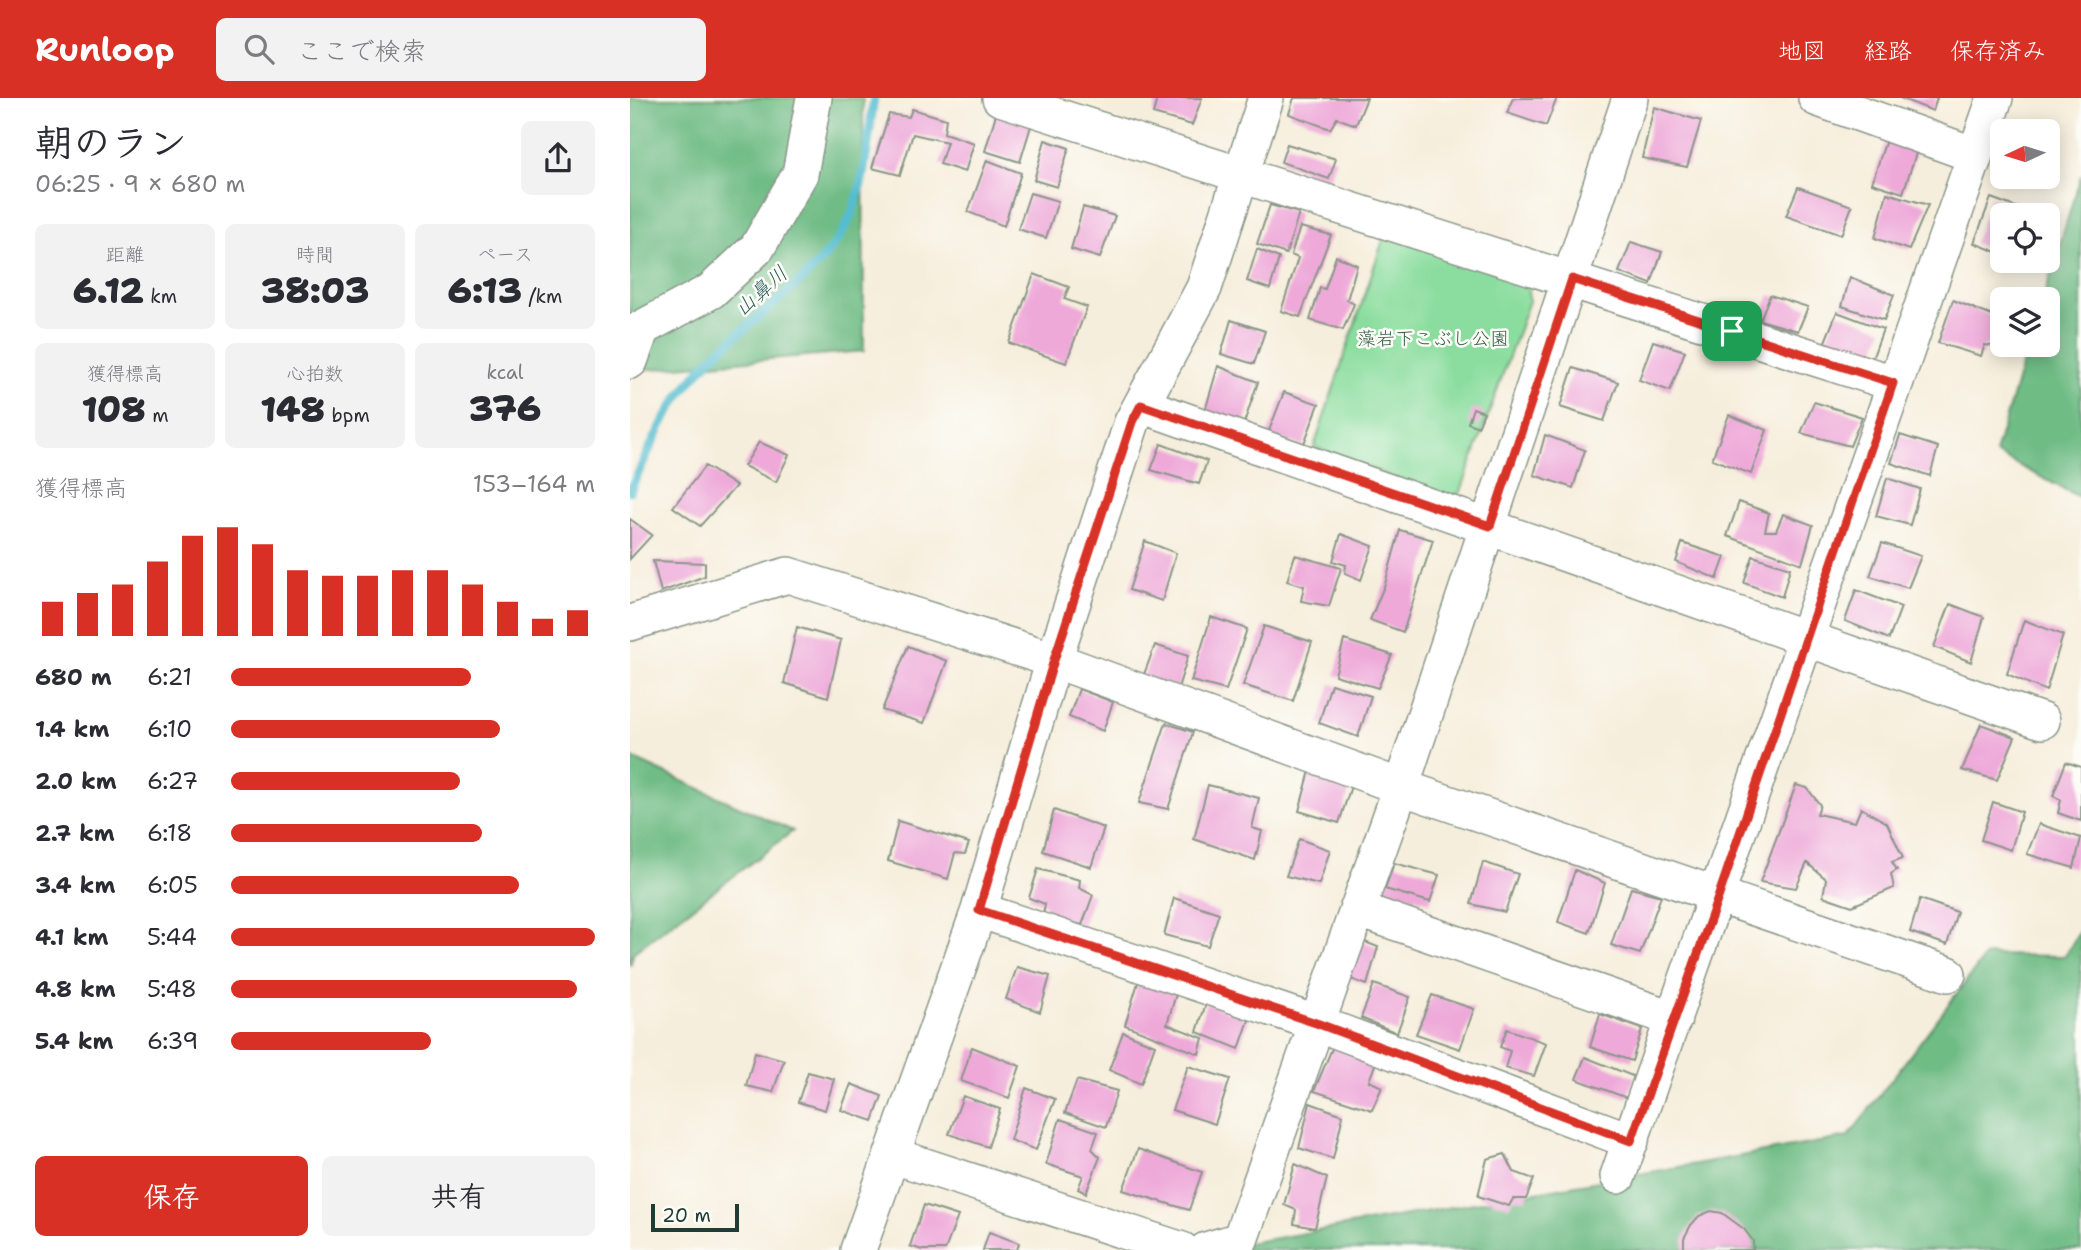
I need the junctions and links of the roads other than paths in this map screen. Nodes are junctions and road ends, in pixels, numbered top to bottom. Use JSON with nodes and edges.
{"nodes":[{"id":1,"x":814,"y":98,"type":"edge"},
{"id":2,"x":1000,"y":98,"type":"edge"},
{"id":3,"x":1266,"y":98,"type":"edge"},
{"id":4,"x":1630,"y":98,"type":"edge"},
{"id":5,"x":1816,"y":98,"type":"edge"},
{"id":6,"x":1995,"y":98,"type":"edge"},
{"id":7,"x":1975,"y":155,"type":"junction"},
{"id":8,"x":1241,"y":173,"type":"junction"},
{"id":9,"x":1572,"y":279,"type":"junction"},
{"id":10,"x":630,"y":361,"type":"edge"},
{"id":11,"x":1893,"y":383,"type":"junction"},
{"id":12,"x":1141,"y":405,"type":"junction"},
{"id":13,"x":1490,"y":526,"type":"junction"},
{"id":14,"x":630,"y":623,"type":"edge"},
{"id":15,"x":1807,"y":640,"type":"junction"},
{"id":16,"x":1054,"y":660,"type":"junction"},
{"id":17,"x":2042,"y":721,"type":"dead end"},
{"id":18,"x":1401,"y":787,"type":"junction"},
{"id":19,"x":1719,"y":895,"type":"junction"},
{"id":20,"x":1357,"y":909,"type":"junction"},
{"id":21,"x":979,"y":910,"type":"junction"},
{"id":22,"x":1948,"y":974,"type":"dead end"},
{"id":23,"x":1674,"y":1019,"type":"junction"},
{"id":24,"x":1319,"y":1024,"type":"junction"},
{"id":25,"x":1631,"y":1141,"type":"junction"},
{"id":26,"x":894,"y":1156,"type":"junction"},
{"id":27,"x":1618,"y":1176,"type":"dead end"},
{"id":28,"x":858,"y":1250,"type":"edge"},
{"id":29,"x":1182,"y":1250,"type":"edge"},
{"id":30,"x":1206,"y":1250,"type":"edge"}],
"edges":[{"from":1,"to":10,"type":"street"},
{"from":2,"to":8,"type":"street"},
{"from":3,"to":8,"type":"street"},
{"from":4,"to":9,"type":"street"},
{"from":5,"to":7,"type":"street"},
{"from":6,"to":7,"type":"street"},
{"from":7,"to":11,"type":"street"},
{"from":8,"to":9,"type":"street"},
{"from":8,"to":12,"type":"street"},
{"from":9,"to":11,"type":"street"},
{"from":9,"to":13,"type":"street"},
{"from":11,"to":15,"type":"street"},
{"from":12,"to":13,"type":"street"},
{"from":12,"to":16,"type":"street"},
{"from":13,"to":15,"type":"street"},
{"from":13,"to":18,"type":"street"},
{"from":14,"to":16,"type":"street"},
{"from":15,"to":17,"type":"street"},
{"from":15,"to":19,"type":"street"},
{"from":16,"to":18,"type":"street"},
{"from":16,"to":21,"type":"street"},
{"from":18,"to":19,"type":"street"},
{"from":18,"to":20,"type":"street"},
{"from":19,"to":22,"type":"street"},
{"from":19,"to":23,"type":"street"},
{"from":20,"to":23,"type":"street"},
{"from":20,"to":24,"type":"street"},
{"from":21,"to":24,"type":"street"},
{"from":21,"to":26,"type":"street"},
{"from":23,"to":25,"type":"street"},
{"from":24,"to":25,"type":"street"},
{"from":24,"to":30,"type":"street"},
{"from":25,"to":27,"type":"street"},
{"from":26,"to":28,"type":"street"},
{"from":26,"to":29,"type":"street"}]}
